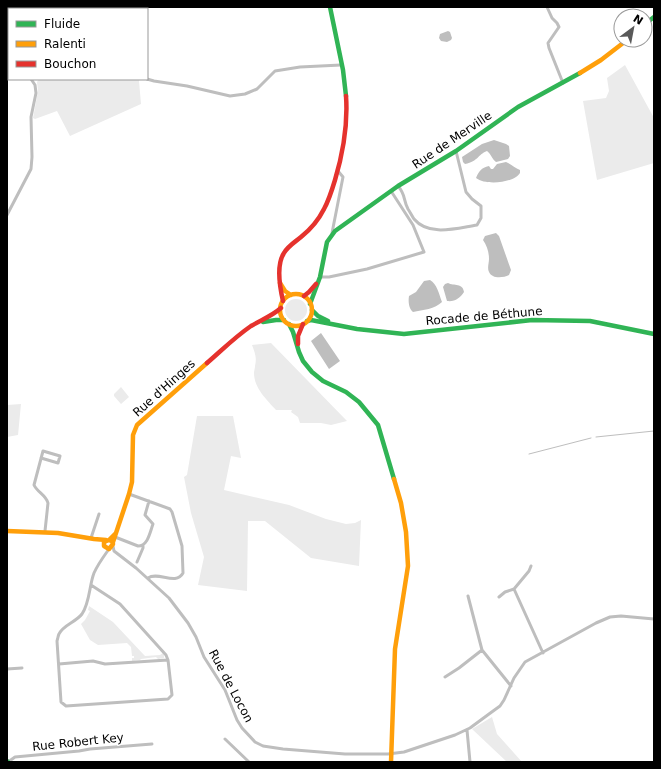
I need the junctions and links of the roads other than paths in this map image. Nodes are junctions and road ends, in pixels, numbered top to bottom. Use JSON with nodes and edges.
{"nodes":[{"id":1,"x":330,"y":7,"type":"edge"},
{"id":2,"x":547,"y":7,"type":"edge"},
{"id":3,"x":617,"y":48,"type":"edge"},
{"id":4,"x":341,"y":65,"type":"junction"},
{"id":5,"x":148,"y":79,"type":"edge"},
{"id":6,"x":33,"y":80,"type":"edge"},
{"id":7,"x":563,"y":83,"type":"junction"},
{"id":8,"x":456,"y":151,"type":"junction"},
{"id":9,"x":338,"y":171,"type":"junction"},
{"id":10,"x":398,"y":186,"type":"junction"},
{"id":11,"x":391,"y":192,"type":"junction"},
{"id":12,"x":7,"y":216,"type":"edge"},
{"id":13,"x":332,"y":234,"type":"junction"},
{"id":14,"x":319,"y":279,"type":"junction"},
{"id":15,"x":280,"y":282,"type":"junction"},
{"id":16,"x":291,"y":295,"type":"junction"},
{"id":17,"x":304,"y":296,"type":"junction"},
{"id":18,"x":283,"y":301,"type":"junction"},
{"id":19,"x":310,"y":304,"type":"junction"},
{"id":20,"x":281,"y":308,"type":"junction"},
{"id":21,"x":312,"y":310,"type":"junction"},
{"id":22,"x":284,"y":320,"type":"junction"},
{"id":23,"x":307,"y":321,"type":"junction"},
{"id":24,"x":289,"y":324,"type":"junction"},
{"id":25,"x":302,"y":324,"type":"junction"},
{"id":26,"x":252,"y":326,"type":"junction"},
{"id":27,"x":340,"y":326,"type":"junction"},
{"id":28,"x":654,"y":334,"type":"edge"},
{"id":29,"x":299,"y":352,"type":"junction"},
{"id":30,"x":41,"y":458,"type":"junction"},
{"id":31,"x":129,"y":494,"type":"junction"},
{"id":32,"x":149,"y":501,"type":"junction"},
{"id":33,"x":99,"y":514,"type":"dead end"},
{"id":34,"x":7,"y":531,"type":"edge"},
{"id":35,"x":45,"y":531,"type":"junction"},
{"id":36,"x":116,"y":535,"type":"junction"},
{"id":37,"x":91,"y":539,"type":"junction"},
{"id":38,"x":108,"y":545,"type":"junction"},
{"id":39,"x":144,"y":545,"type":"junction"},
{"id":40,"x":137,"y":562,"type":"dead end"},
{"id":41,"x":531,"y":566,"type":"dead end"},
{"id":42,"x":148,"y":578,"type":"junction"},
{"id":43,"x":91,"y":585,"type":"junction"},
{"id":44,"x":514,"y":589,"type":"junction"},
{"id":45,"x":468,"y":596,"type":"dead end"},
{"id":46,"x":499,"y":597,"type":"dead end"},
{"id":47,"x":654,"y":619,"type":"edge"},
{"id":48,"x":482,"y":650,"type":"junction"},
{"id":49,"x":543,"y":653,"type":"junction"},
{"id":50,"x":168,"y":660,"type":"junction"},
{"id":51,"x":59,"y":664,"type":"junction"},
{"id":52,"x":22,"y":668,"type":"dead end"},
{"id":53,"x":7,"y":669,"type":"edge"},
{"id":54,"x":445,"y":677,"type":"dead end"},
{"id":55,"x":511,"y":686,"type":"junction"},
{"id":56,"x":468,"y":729,"type":"junction"},
{"id":57,"x":225,"y":739,"type":"dead end"},
{"id":58,"x":152,"y":744,"type":"dead end"},
{"id":59,"x":391,"y":754,"type":"junction"},
{"id":60,"x":7,"y":762,"type":"edge"},
{"id":61,"x":249,"y":762,"type":"edge"},
{"id":62,"x":391,"y":762,"type":"edge"},
{"id":63,"x":470,"y":762,"type":"edge"}],
"edges":[{"from":1,"to":4,"type":"main road"},
{"from":2,"to":7,"type":"street"},
{"from":3,"to":7,"type":"main road","name":"Rue de Merville"},
{"from":4,"to":5,"type":"street"},
{"from":4,"to":9,"type":"main road"},
{"from":6,"to":12,"type":"street"},
{"from":7,"to":8,"type":"main road","name":"Rue de Merville"},
{"from":8,"to":10,"type":"main road","name":"Rue de Merville"},
{"from":8,"to":10,"type":"street"},
{"from":9,"to":13,"type":"street"},
{"from":9,"to":15,"type":"main road"},
{"from":10,"to":11,"type":"main road","name":"Rue de Merville"},
{"from":11,"to":13,"type":"main road","name":"Rue de Merville"},
{"from":11,"to":14,"type":"street"},
{"from":13,"to":14,"type":"main road"},
{"from":14,"to":17,"type":"main road"},
{"from":14,"to":19,"type":"main road"},
{"from":15,"to":16,"type":"main road"},
{"from":15,"to":18,"type":"main road"},
{"from":16,"to":17,"type":"main road"},
{"from":16,"to":18,"type":"main road"},
{"from":17,"to":19,"type":"main road"},
{"from":18,"to":20,"type":"main road"},
{"from":19,"to":21,"type":"main road"},
{"from":20,"to":22,"type":"main road"},
{"from":20,"to":26,"type":"main road","name":"Rue d'Hinges"},
{"from":21,"to":23,"type":"main road"},
{"from":21,"to":27,"type":"main road","name":"Rocade de Béthune"},
{"from":22,"to":24,"type":"main road"},
{"from":22,"to":26,"type":"main road","name":"Rue d'Hinges"},
{"from":23,"to":25,"type":"main road"},
{"from":23,"to":27,"type":"main road","name":"Rocade de Béthune"},
{"from":24,"to":25,"type":"main road"},
{"from":24,"to":29,"type":"main road"},
{"from":25,"to":29,"type":"main road"},
{"from":26,"to":31,"type":"main road","name":"Rue d'Hinges"},
{"from":27,"to":28,"type":"main road","name":"Rocade de Béthune"},
{"from":29,"to":59,"type":"main road"},
{"from":30,"to":30,"type":"street"},
{"from":30,"to":35,"type":"street"},
{"from":31,"to":32,"type":"street"},
{"from":31,"to":36,"type":"main road","name":"Rue d'Hinges"},
{"from":32,"to":39,"type":"street"},
{"from":32,"to":42,"type":"street"},
{"from":33,"to":37,"type":"street"},
{"from":34,"to":35,"type":"main road"},
{"from":35,"to":37,"type":"main road"},
{"from":36,"to":38,"type":"main road","name":"Rue d'Hinges"},
{"from":36,"to":39,"type":"street"},
{"from":37,"to":38,"type":"main road"},
{"from":38,"to":42,"type":"street","name":"Rue de Locon"},
{"from":38,"to":43,"type":"street"},
{"from":39,"to":40,"type":"street"},
{"from":41,"to":44,"type":"street"},
{"from":42,"to":59,"type":"street","name":"Rue de Locon"},
{"from":43,"to":50,"type":"street"},
{"from":43,"to":51,"type":"street"},
{"from":44,"to":46,"type":"street"},
{"from":44,"to":49,"type":"street"},
{"from":45,"to":48,"type":"street"},
{"from":47,"to":49,"type":"street","name":"Rue de Locon"},
{"from":48,"to":54,"type":"street"},
{"from":48,"to":55,"type":"street"},
{"from":49,"to":55,"type":"street","name":"Rue de Locon"},
{"from":50,"to":51,"type":"street"},
{"from":50,"to":51,"type":"street"},
{"from":52,"to":53,"type":"street"},
{"from":55,"to":56,"type":"street","name":"Rue de Locon"},
{"from":56,"to":59,"type":"street","name":"Rue de Locon"},
{"from":56,"to":63,"type":"street"},
{"from":57,"to":61,"type":"street"},
{"from":58,"to":60,"type":"street","name":"Rue Robert Key"},
{"from":59,"to":62,"type":"main road"}]}
